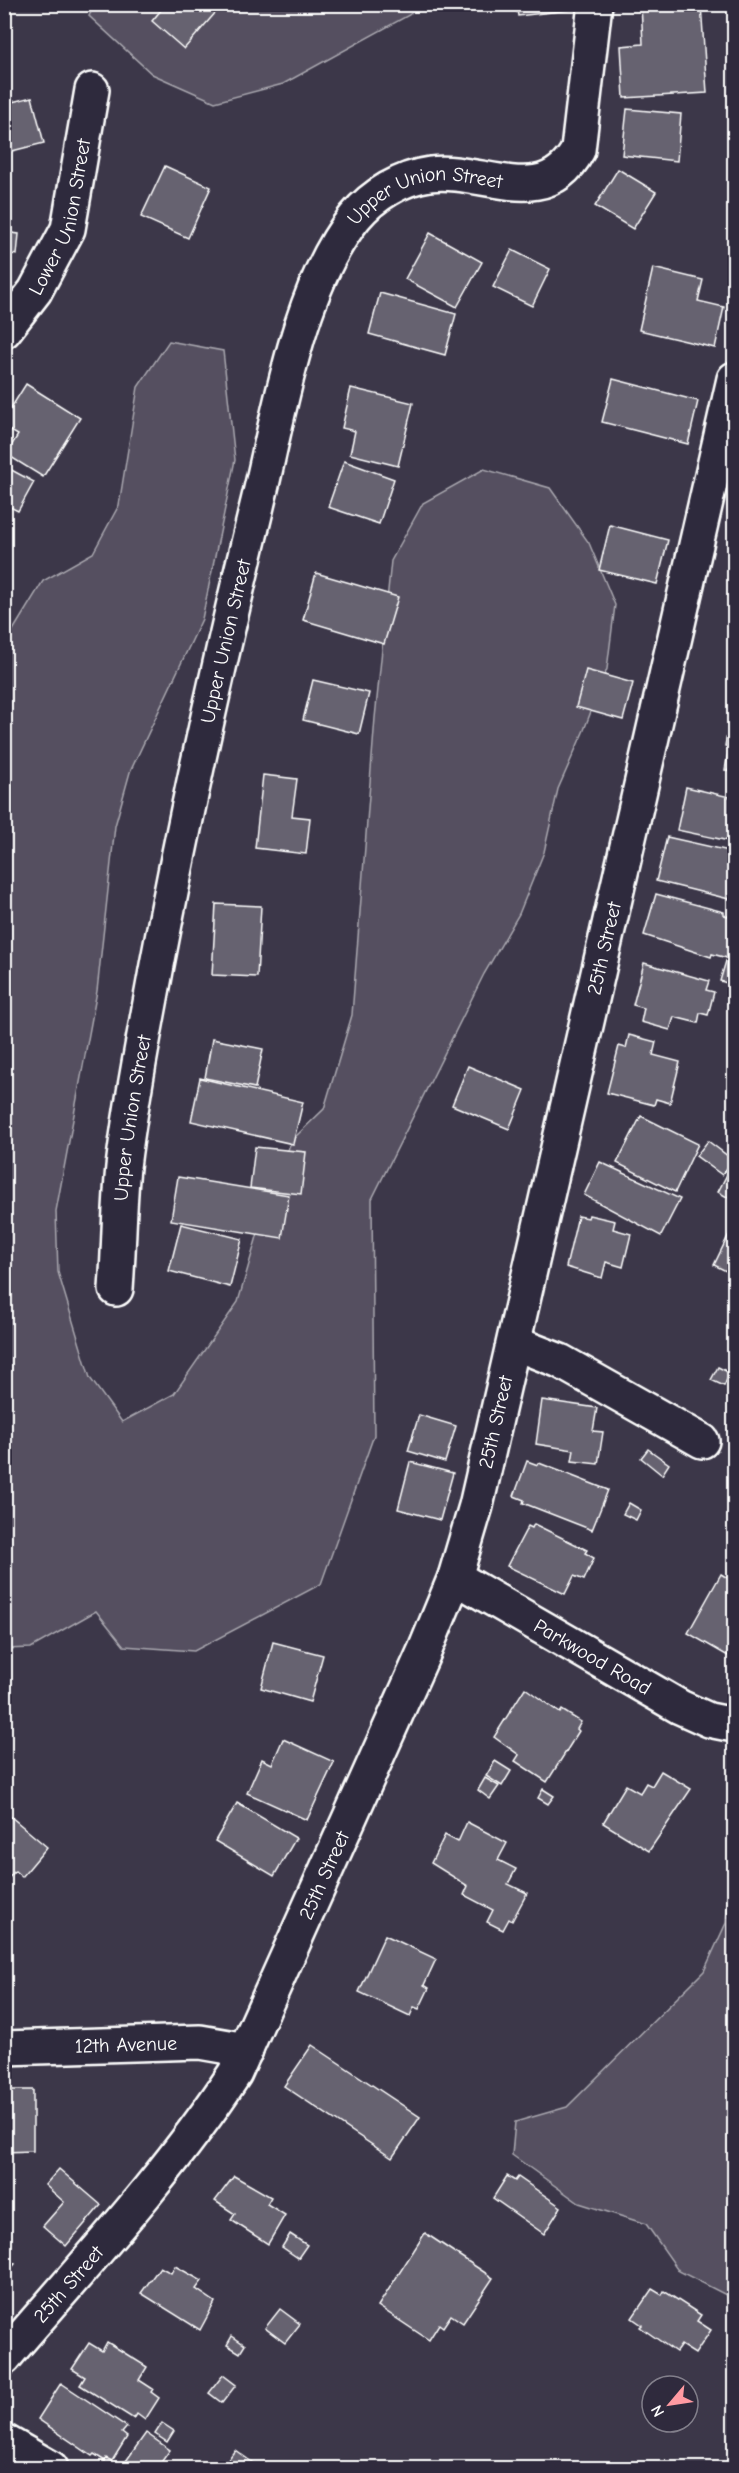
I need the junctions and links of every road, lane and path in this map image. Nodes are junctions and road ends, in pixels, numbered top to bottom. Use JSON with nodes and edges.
{"nodes":[{"id":1,"x":596,"y":4,"type":"edge"},
{"id":2,"x":92,"y":90,"type":"dead end"},
{"id":3,"x":4,"y":331,"type":"edge"},
{"id":4,"x":735,"y":379,"type":"edge"},
{"id":5,"x":116,"y":1289,"type":"dead end"},
{"id":6,"x":514,"y":1343,"type":"junction"},
{"id":7,"x":702,"y":1441,"type":"dead end"},
{"id":8,"x":455,"y":1577,"type":"junction"},
{"id":9,"x":735,"y":1725,"type":"edge"},
{"id":10,"x":4,"y":2048,"type":"edge"},
{"id":11,"x":246,"y":2050,"type":"junction"},
{"id":12,"x":4,"y":2358,"type":"edge"},
{"id":13,"x":4,"y":2441,"type":"edge"},
{"id":14,"x":51,"y":2469,"type":"edge"}],
"edges":[{"from":1,"to":5,"type":"street","name":"Upper Union Street"},
{"from":2,"to":3,"type":"street","name":"Lower Union Street"},
{"from":4,"to":6,"type":"street","name":"25th Street"},
{"from":6,"to":7,"type":"street"},
{"from":6,"to":8,"type":"street","name":"25th Street"},
{"from":8,"to":9,"type":"street","name":"Parkwood Road"},
{"from":8,"to":11,"type":"street","name":"25th Street"},
{"from":10,"to":11,"type":"street","name":"12th Avenue"},
{"from":11,"to":12,"type":"street","name":"25th Street"},
{"from":13,"to":14,"type":"street"}]}
